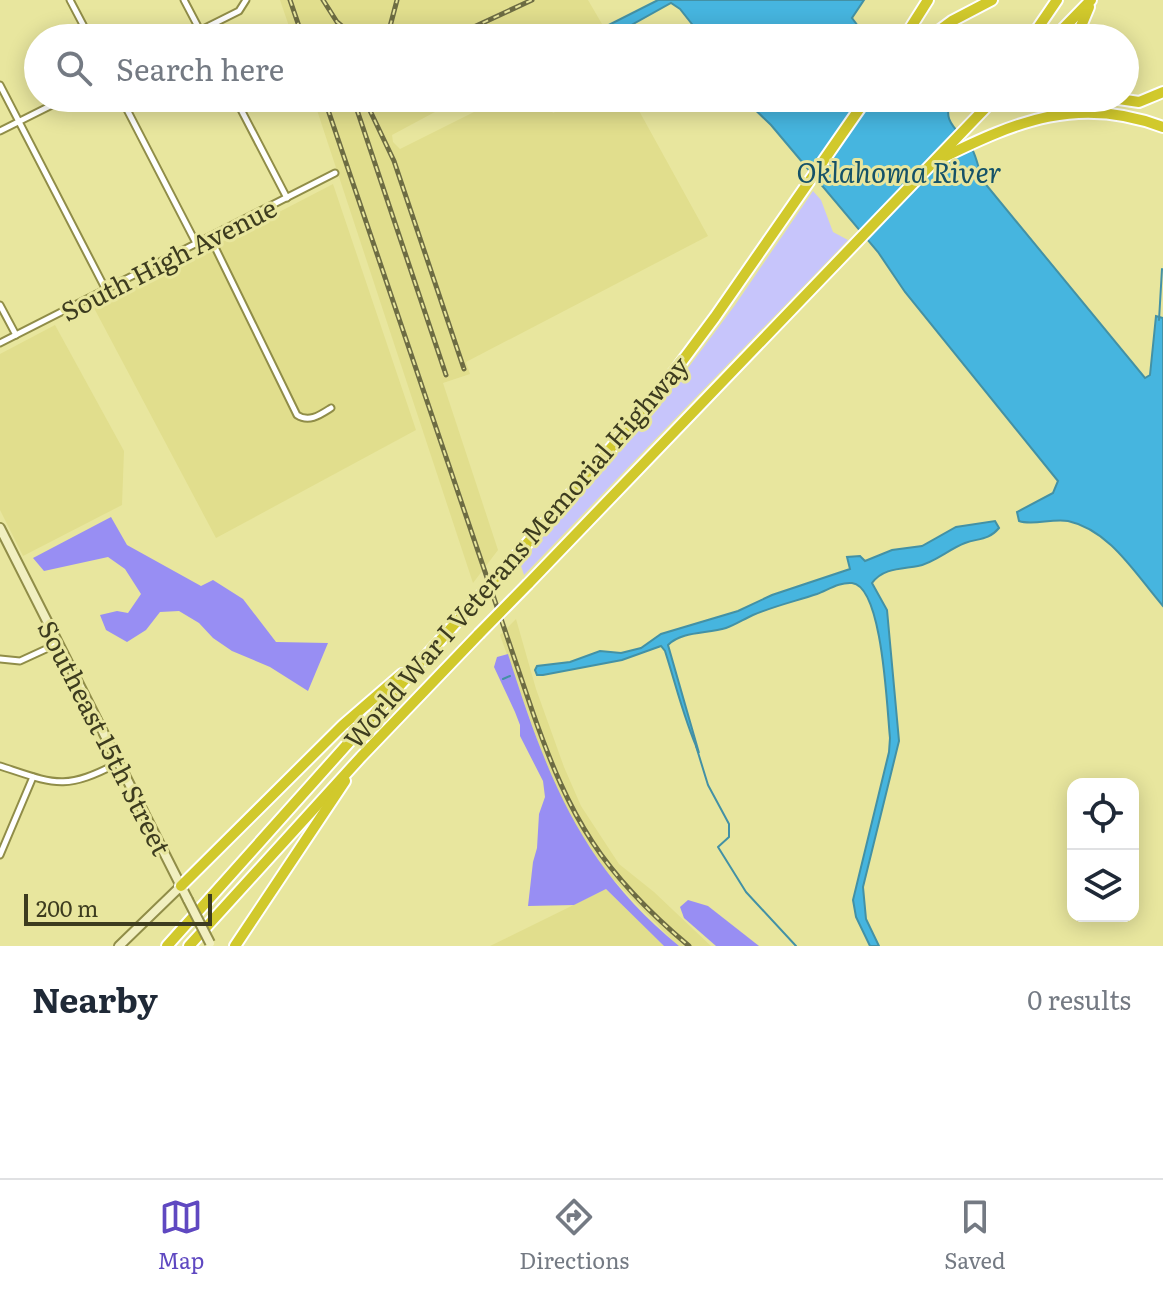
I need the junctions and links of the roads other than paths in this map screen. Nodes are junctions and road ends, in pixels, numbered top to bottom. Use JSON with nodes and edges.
{"nodes":[{"id":1,"x":70,"y":0,"type":"edge"},
{"id":2,"x":184,"y":0,"type":"edge"},
{"id":3,"x":930,"y":0,"type":"edge"},
{"id":4,"x":992,"y":0,"type":"edge"},
{"id":5,"x":1092,"y":0,"type":"edge"},
{"id":6,"x":1056,"y":1,"type":"edge"},
{"id":7,"x":246,"y":2,"type":"edge"},
{"id":8,"x":83,"y":24,"type":"edge"},
{"id":9,"x":197,"y":24,"type":"edge"},
{"id":10,"x":212,"y":24,"type":"edge"},
{"id":11,"x":913,"y":24,"type":"edge"},
{"id":12,"x":948,"y":24,"type":"edge"},
{"id":13,"x":1040,"y":24,"type":"edge"},
{"id":14,"x":1068,"y":24,"type":"edge"},
{"id":15,"x":1082,"y":24,"type":"edge"},
{"id":16,"x":0,"y":85,"type":"edge"},
{"id":17,"x":1163,"y":92,"type":"edge"},
{"id":18,"x":1139,"y":102,"type":"edge"},
{"id":19,"x":39,"y":112,"type":"edge"},
{"id":20,"x":128,"y":112,"type":"edge"},
{"id":21,"x":242,"y":112,"type":"edge"},
{"id":22,"x":857,"y":112,"type":"edge"},
{"id":23,"x":982,"y":112,"type":"edge"},
{"id":24,"x":19,"y":122,"type":"junction"},
{"id":25,"x":1163,"y":127,"type":"edge"},
{"id":26,"x":0,"y":131,"type":"edge"},
{"id":27,"x":933,"y":162,"type":"junction"},
{"id":28,"x":335,"y":173,"type":"dead end"},
{"id":29,"x":287,"y":198,"type":"junction"},
{"id":30,"x":210,"y":237,"type":"junction"},
{"id":31,"x":196,"y":243,"type":"junction"},
{"id":32,"x":106,"y":290,"type":"junction"},
{"id":33,"x":0,"y":305,"type":"edge"},
{"id":34,"x":16,"y":335,"type":"junction"},
{"id":35,"x":0,"y":343,"type":"edge"},
{"id":36,"x":331,"y":408,"type":"dead end"},
{"id":37,"x":0,"y":528,"type":"edge"},
{"id":38,"x":4,"y":544,"type":"edge"},
{"id":39,"x":58,"y":643,"type":"junction"},
{"id":40,"x":434,"y":647,"type":"junction"},
{"id":41,"x":0,"y":659,"type":"edge"},
{"id":42,"x":361,"y":757,"type":"junction"},
{"id":43,"x":119,"y":762,"type":"junction"},
{"id":44,"x":0,"y":766,"type":"edge"},
{"id":45,"x":33,"y":777,"type":"junction"},
{"id":46,"x":0,"y":855,"type":"edge"},
{"id":47,"x":181,"y":886,"type":"junction"},
{"id":48,"x":211,"y":945,"type":"edge"},
{"id":49,"x":119,"y":946,"type":"edge"},
{"id":50,"x":167,"y":946,"type":"edge"},
{"id":51,"x":189,"y":946,"type":"edge"},
{"id":52,"x":235,"y":946,"type":"edge"}],
"edges":[{"from":1,"to":8,"type":"street"},
{"from":2,"to":9,"type":"street"},
{"from":3,"to":11,"type":"highway"},
{"from":4,"to":12,"type":"highway"},
{"from":5,"to":14,"type":"highway"},
{"from":5,"to":15,"type":"highway"},
{"from":6,"to":13,"type":"highway"},
{"from":7,"to":10,"type":"street"},
{"from":16,"to":24,"type":"street"},
{"from":17,"to":18,"type":"highway"},
{"from":19,"to":24,"type":"street"},
{"from":20,"to":31,"type":"street"},
{"from":21,"to":29,"type":"street"},
{"from":22,"to":40,"type":"highway","name":"World War I Veterans Memorial Highway","bridge":true},
{"from":23,"to":27,"type":"highway","name":"World War I Veterans Memorial Highway"},
{"from":24,"to":26,"type":"street"},
{"from":24,"to":32,"type":"street"},
{"from":25,"to":27,"type":"highway"},
{"from":27,"to":42,"type":"highway","name":"World War I Veterans Memorial Highway","bridge":true},
{"from":28,"to":29,"type":"street","name":"South High Avenue"},
{"from":29,"to":30,"type":"street","name":"South High Avenue"},
{"from":30,"to":31,"type":"street","name":"South High Avenue"},
{"from":30,"to":36,"type":"street"},
{"from":31,"to":32,"type":"street","name":"South High Avenue"},
{"from":32,"to":34,"type":"street","name":"South High Avenue"},
{"from":33,"to":34,"type":"street"},
{"from":34,"to":35,"type":"street","name":"South High Avenue"},
{"from":37,"to":38,"type":"main road","name":"Southeast 15th Street"},
{"from":38,"to":39,"type":"main road","name":"Southeast 15th Street"},
{"from":39,"to":41,"type":"street"},
{"from":39,"to":43,"type":"main road","name":"Southeast 15th Street"},
{"from":40,"to":47,"type":"highway"},
{"from":40,"to":50,"type":"highway","name":"World War I Veterans Memorial Highway"},
{"from":42,"to":51,"type":"highway","name":"World War I Veterans Memorial Highway"},
{"from":42,"to":52,"type":"highway"},
{"from":43,"to":45,"type":"street"},
{"from":43,"to":47,"type":"main road","name":"Southeast 15th Street"},
{"from":44,"to":45,"type":"street"},
{"from":45,"to":46,"type":"street"},
{"from":47,"to":48,"type":"main road","name":"Southeast 15th Street","bridge":true},
{"from":47,"to":49,"type":"main road"}]}
